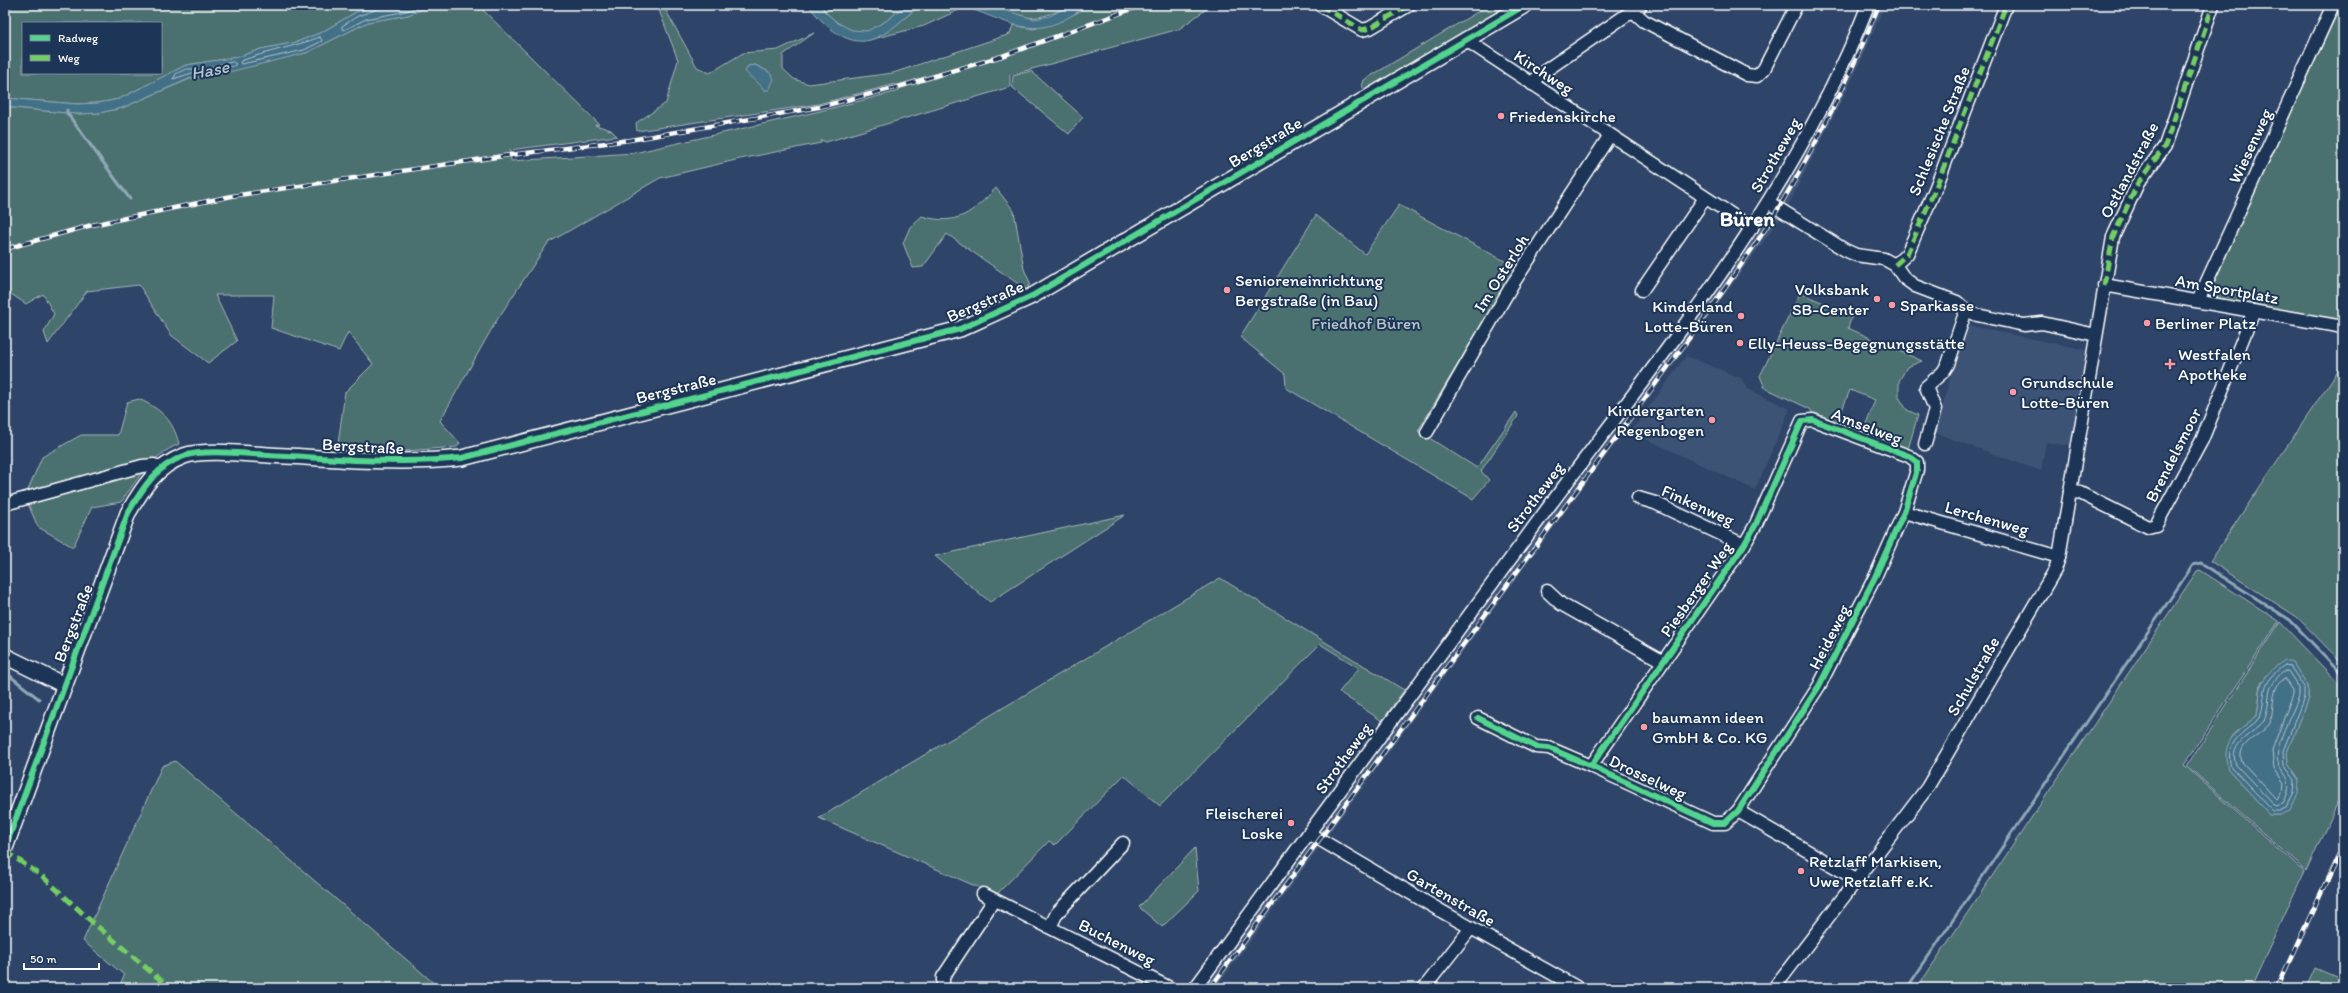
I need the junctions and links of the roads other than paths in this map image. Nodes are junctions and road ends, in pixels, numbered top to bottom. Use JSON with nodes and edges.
{"nodes":[{"id":1,"x":1320,"y":5,"type":"edge"},
{"id":2,"x":1409,"y":5,"type":"edge"},
{"id":3,"x":1526,"y":5,"type":"edge"},
{"id":4,"x":1794,"y":5,"type":"edge"},
{"id":5,"x":1868,"y":5,"type":"edge"},
{"id":6,"x":2006,"y":5,"type":"edge"},
{"id":7,"x":2213,"y":5,"type":"edge"},
{"id":8,"x":2333,"y":5,"type":"edge"},
{"id":9,"x":1637,"y":8,"type":"edge"},
{"id":10,"x":1466,"y":40,"type":"junction"},
{"id":11,"x":1532,"y":84,"type":"junction"},
{"id":12,"x":1610,"y":136,"type":"junction"},
{"id":13,"x":1705,"y":198,"type":"junction"},
{"id":14,"x":1768,"y":202,"type":"junction"},
{"id":15,"x":1752,"y":228,"type":"junction"},
{"id":16,"x":1895,"y":266,"type":"junction"},
{"id":17,"x":2104,"y":285,"type":"junction"},
{"id":18,"x":1642,"y":290,"type":"dead end"},
{"id":19,"x":2198,"y":301,"type":"junction"},
{"id":20,"x":1966,"y":310,"type":"junction"},
{"id":21,"x":2254,"y":311,"type":"junction"},
{"id":22,"x":2343,"y":327,"type":"edge"},
{"id":23,"x":2096,"y":334,"type":"junction"},
{"id":24,"x":1807,"y":419,"type":"joint"},
{"id":25,"x":1427,"y":432,"type":"dead end"},
{"id":26,"x":1925,"y":444,"type":"dead end"},
{"id":27,"x":1917,"y":462,"type":"joint"},
{"id":28,"x":161,"y":468,"type":"junction"},
{"id":29,"x":2070,"y":491,"type":"junction"},
{"id":30,"x":1638,"y":498,"type":"dead end"},
{"id":31,"x":6,"y":502,"type":"edge"},
{"id":32,"x":1904,"y":512,"type":"junction"},
{"id":33,"x":1744,"y":545,"type":"junction"},
{"id":34,"x":2059,"y":557,"type":"junction"},
{"id":35,"x":1547,"y":591,"type":"dead end"},
{"id":36,"x":5,"y":656,"type":"edge"},
{"id":37,"x":1662,"y":661,"type":"junction"},
{"id":38,"x":64,"y":685,"type":"junction"},
{"id":39,"x":1478,"y":718,"type":"dead end"},
{"id":40,"x":1591,"y":766,"type":"junction"},
{"id":41,"x":1738,"y":811,"type":"junction"},
{"id":42,"x":1309,"y":833,"type":"junction"},
{"id":43,"x":1123,"y":843,"type":"dead end"},
{"id":44,"x":5,"y":848,"type":"edge"},
{"id":45,"x":1856,"y":879,"type":"junction"},
{"id":46,"x":983,"y":894,"type":"dead end"},
{"id":47,"x":994,"y":900,"type":"junction"},
{"id":48,"x":1050,"y":927,"type":"junction"},
{"id":49,"x":1471,"y":928,"type":"junction"},
{"id":50,"x":943,"y":988,"type":"edge"},
{"id":51,"x":1170,"y":988,"type":"edge"},
{"id":52,"x":1195,"y":988,"type":"edge"},
{"id":53,"x":1424,"y":988,"type":"edge"},
{"id":54,"x":1578,"y":988,"type":"edge"},
{"id":55,"x":1774,"y":988,"type":"edge"}],
"edges":[{"from":1,"to":2,"type":"street"},
{"from":3,"to":10,"type":"street","name":"Bergstraße"},
{"from":4,"to":9,"type":"street"},
{"from":5,"to":14,"type":"street","name":"Strotheweg"},
{"from":6,"to":16,"type":"street","name":"Schlesische Straße"},
{"from":7,"to":17,"type":"street","name":"Ostlandstraße"},
{"from":8,"to":19,"type":"street","name":"Wiesenweg"},
{"from":9,"to":11,"type":"street"},
{"from":10,"to":11,"type":"street","name":"Kirchweg"},
{"from":10,"to":28,"type":"street","name":"Bergstraße"},
{"from":11,"to":12,"type":"street","name":"Kirchweg"},
{"from":12,"to":13,"type":"street","name":"Kirchweg"},
{"from":12,"to":25,"type":"street","name":"Im Osterloh"},
{"from":13,"to":15,"type":"street","name":"Kirchweg"},
{"from":13,"to":18,"type":"street"},
{"from":14,"to":15,"type":"street","name":"Strotheweg"},
{"from":14,"to":16,"type":"street"},
{"from":15,"to":42,"type":"street","name":"Strotheweg"},
{"from":16,"to":20,"type":"street"},
{"from":17,"to":19,"type":"street","name":"Am Sportplatz"},
{"from":17,"to":23,"type":"street"},
{"from":19,"to":21,"type":"street","name":"Am Sportplatz"},
{"from":20,"to":23,"type":"street"},
{"from":20,"to":26,"type":"street"},
{"from":21,"to":22,"type":"street","name":"Am Sportplatz"},
{"from":21,"to":29,"type":"street","name":"Brendelsmoor"},
{"from":23,"to":29,"type":"street","name":"Schulstraße"},
{"from":24,"to":27,"type":"street","name":"Amselweg"},
{"from":24,"to":33,"type":"street","name":"Piesberger Weg"},
{"from":27,"to":32,"type":"street","name":"Heideweg"},
{"from":28,"to":31,"type":"street"},
{"from":28,"to":38,"type":"street","name":"Bergstraße"},
{"from":29,"to":34,"type":"street","name":"Schulstraße"},
{"from":30,"to":33,"type":"street","name":"Finkenweg"},
{"from":32,"to":34,"type":"street","name":"Lerchenweg"},
{"from":32,"to":41,"type":"street","name":"Heideweg"},
{"from":33,"to":37,"type":"street","name":"Piesberger Weg"},
{"from":34,"to":45,"type":"street","name":"Schulstraße"},
{"from":35,"to":37,"type":"street"},
{"from":36,"to":38,"type":"street"},
{"from":37,"to":40,"type":"street","name":"Piesberger Weg"},
{"from":38,"to":44,"type":"street","name":"Bergstraße"},
{"from":39,"to":40,"type":"street","name":"Drosselweg"},
{"from":40,"to":41,"type":"street","name":"Drosselweg"},
{"from":41,"to":45,"type":"street"},
{"from":42,"to":49,"type":"street","name":"Gartenstraße"},
{"from":42,"to":52,"type":"street","name":"Strotheweg"},
{"from":43,"to":48,"type":"street","name":"Buchenweg"},
{"from":45,"to":55,"type":"street","name":"Schulstraße"},
{"from":46,"to":47,"type":"street","name":"Buchenweg"},
{"from":47,"to":48,"type":"street","name":"Buchenweg"},
{"from":47,"to":50,"type":"street"},
{"from":48,"to":51,"type":"street","name":"Buchenweg"},
{"from":49,"to":53,"type":"street"},
{"from":49,"to":54,"type":"street","name":"Gartenstraße"}]}
